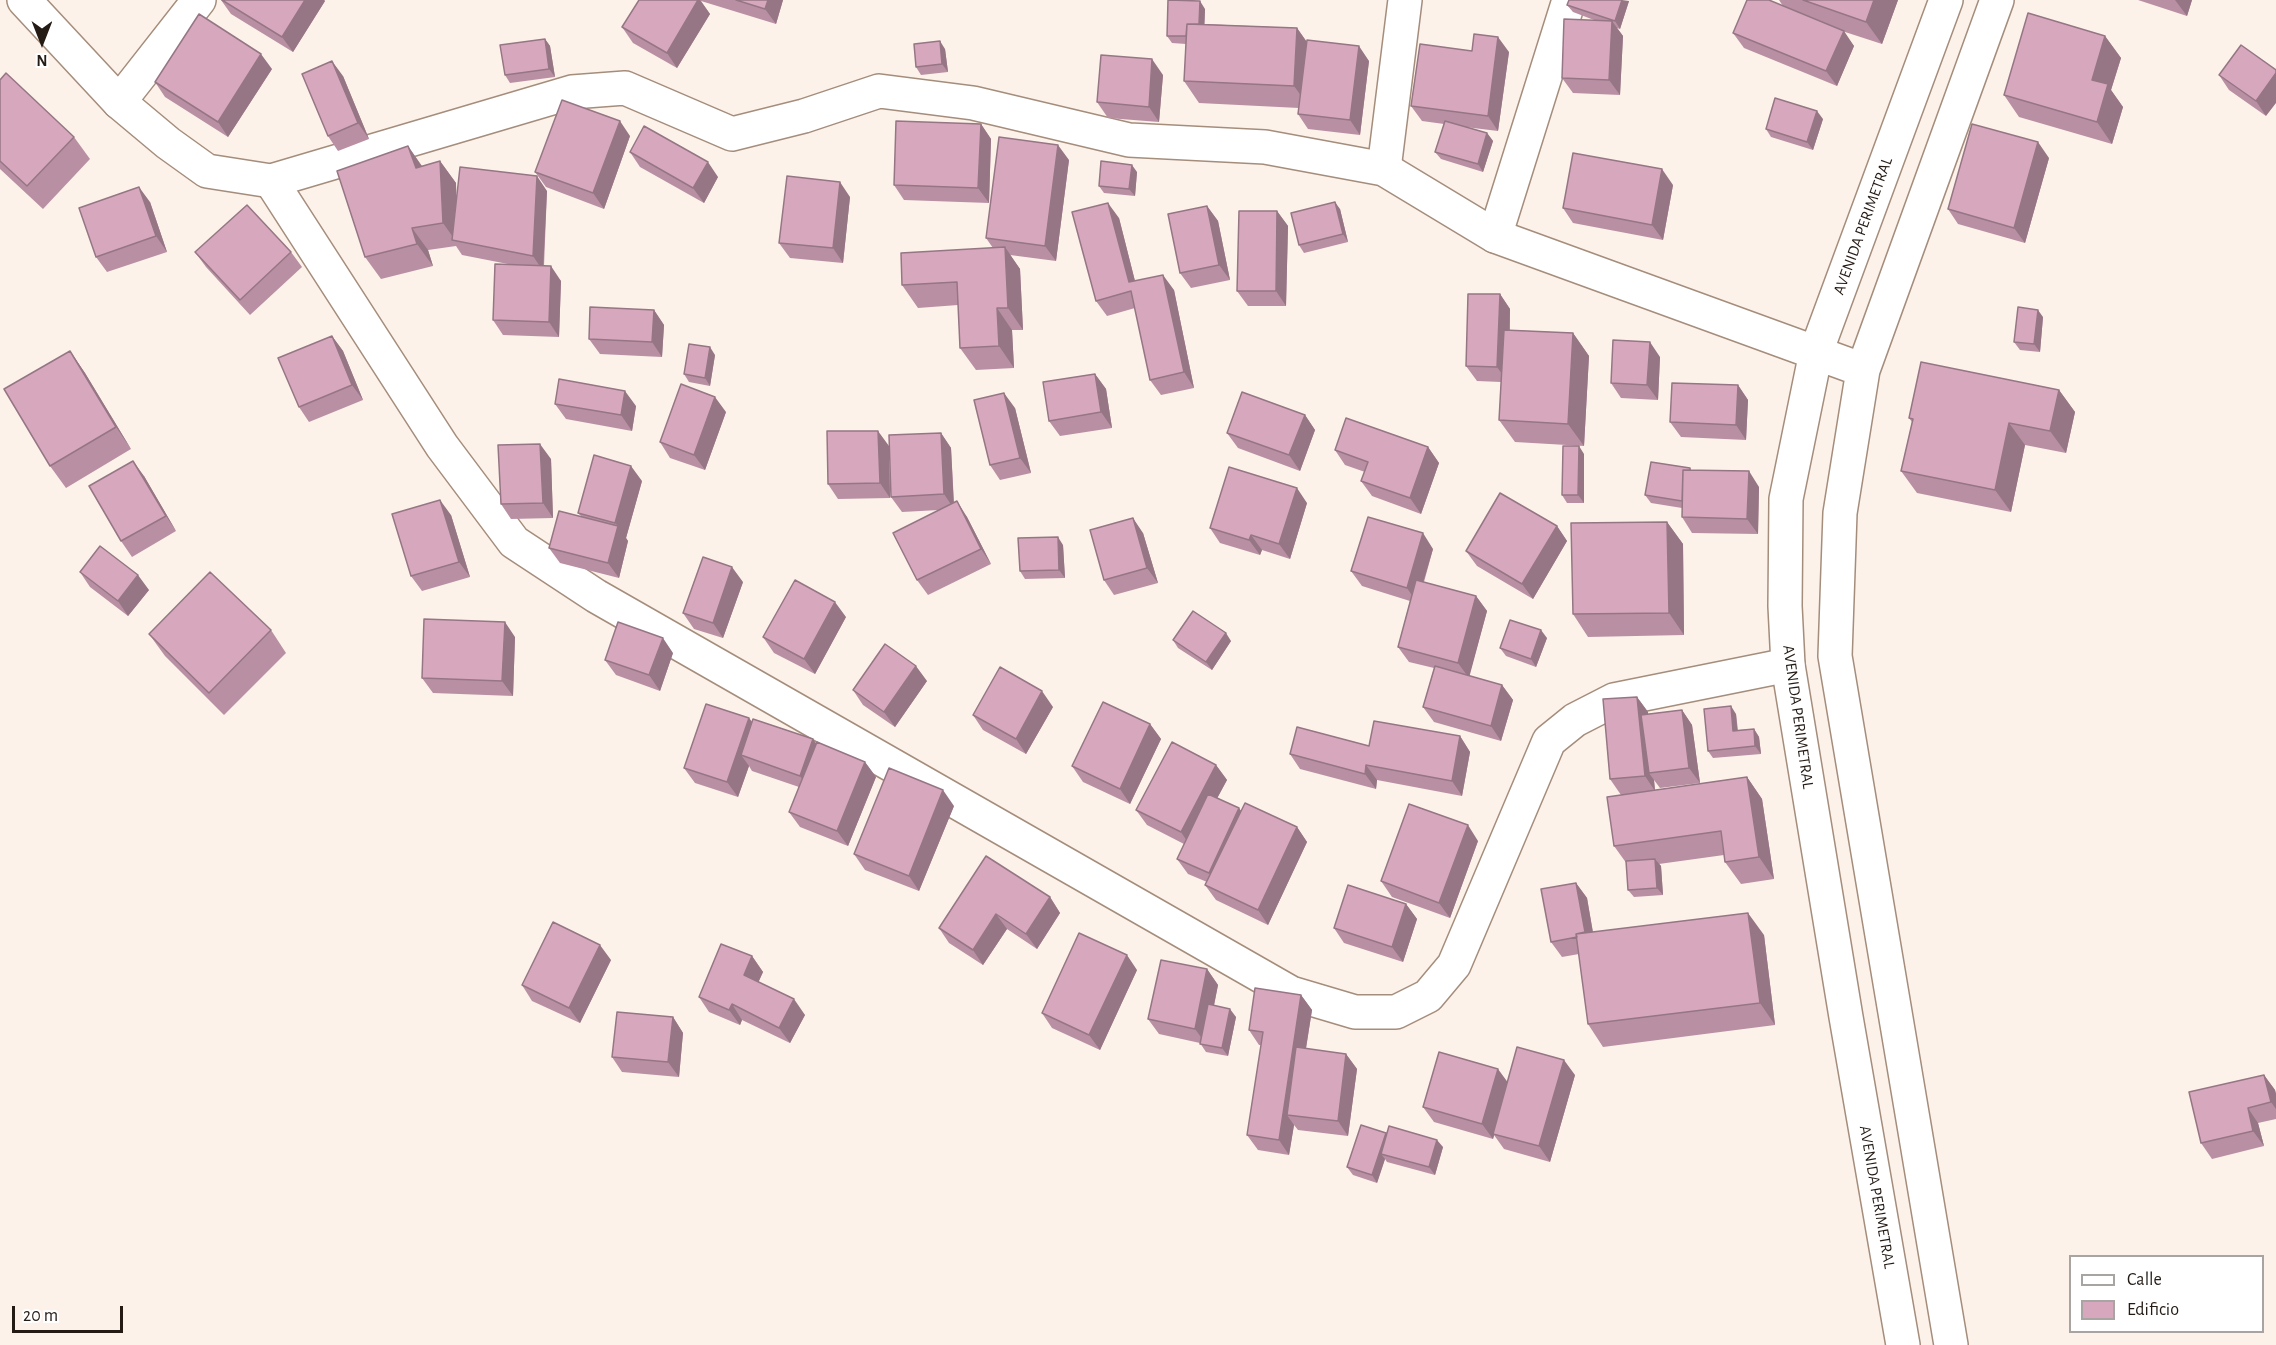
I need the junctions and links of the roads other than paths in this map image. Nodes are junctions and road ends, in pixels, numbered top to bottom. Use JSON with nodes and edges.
{"nodes":[{"id":1,"x":24,"y":0,"type":"edge"},
{"id":2,"x":199,"y":0,"type":"edge"},
{"id":3,"x":1405,"y":0,"type":"edge"},
{"id":4,"x":1569,"y":0,"type":"edge"},
{"id":5,"x":1946,"y":0,"type":"edge"},
{"id":6,"x":1997,"y":0,"type":"edge"},
{"id":7,"x":119,"y":102,"type":"junction"},
{"id":8,"x":1384,"y":169,"type":"junction"},
{"id":9,"x":271,"y":181,"type":"junction"},
{"id":10,"x":1495,"y":236,"type":"junction"},
{"id":11,"x":1816,"y":352,"type":"junction"},
{"id":12,"x":1863,"y":370,"type":"junction"},
{"id":13,"x":1788,"y":665,"type":"junction"},
{"id":14,"x":1903,"y":1345,"type":"edge"},
{"id":15,"x":1951,"y":1345,"type":"edge"}],
"edges":[{"from":1,"to":7,"type":"street"},
{"from":2,"to":7,"type":"street"},
{"from":3,"to":8,"type":"street"},
{"from":4,"to":10,"type":"street"},
{"from":5,"to":11,"type":"street","name":"AVENIDA PERIMETRAL"},
{"from":6,"to":12,"type":"street"},
{"from":7,"to":9,"type":"street"},
{"from":8,"to":9,"type":"street"},
{"from":8,"to":10,"type":"street"},
{"from":9,"to":13,"type":"street"},
{"from":10,"to":11,"type":"street"},
{"from":11,"to":12,"type":"street"},
{"from":11,"to":13,"type":"street","name":"AVENIDA PERIMETRAL"},
{"from":12,"to":15,"type":"street"},
{"from":13,"to":14,"type":"street","name":"AVENIDA PERIMETRAL"}]}
